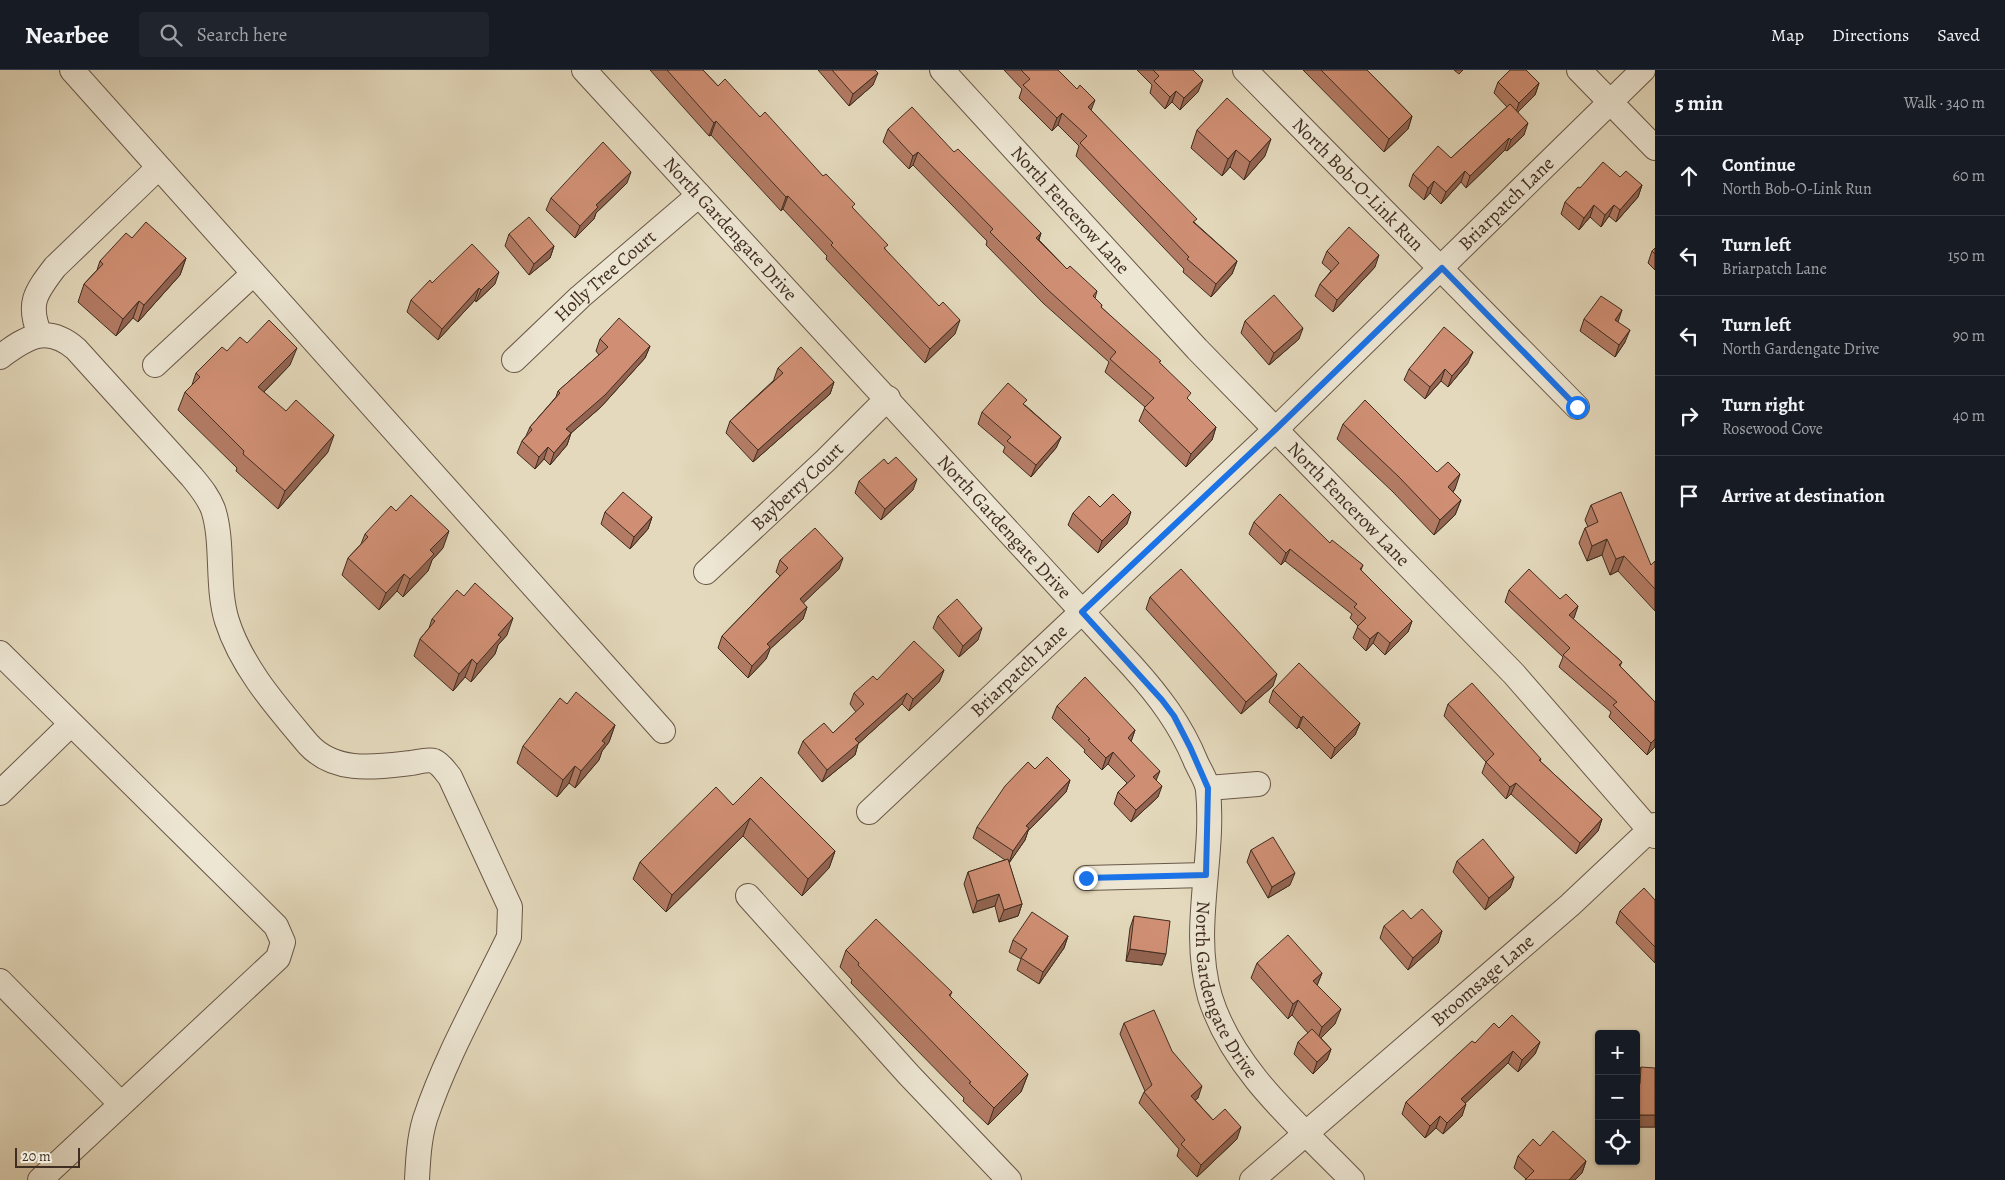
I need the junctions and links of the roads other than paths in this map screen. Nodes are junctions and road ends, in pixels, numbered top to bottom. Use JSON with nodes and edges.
{"nodes":[{"id":1,"x":72,"y":70,"type":"edge"},
{"id":2,"x":584,"y":70,"type":"edge"},
{"id":3,"x":942,"y":70,"type":"edge"},
{"id":4,"x":1245,"y":70,"type":"edge"},
{"id":5,"x":1579,"y":70,"type":"edge"},
{"id":6,"x":1643,"y":70,"type":"edge"},
{"id":7,"x":1610,"y":103,"type":"junction"},
{"id":8,"x":1655,"y":148,"type":"edge"},
{"id":9,"x":158,"y":168,"type":"junction"},
{"id":10,"x":698,"y":195,"type":"junction"},
{"id":11,"x":1442,"y":268,"type":"junction"},
{"id":12,"x":253,"y":274,"type":"junction"},
{"id":13,"x":40,"y":335,"type":"junction"},
{"id":14,"x":0,"y":357,"type":"edge"},
{"id":15,"x":514,"y":360,"type":"dead end"},
{"id":16,"x":155,"y":365,"type":"dead end"},
{"id":17,"x":888,"y":398,"type":"junction"},
{"id":18,"x":1577,"y":407,"type":"dead end"},
{"id":19,"x":1275,"y":430,"type":"junction"},
{"id":20,"x":706,"y":572,"type":"dead end"},
{"id":21,"x":1082,"y":612,"type":"junction"},
{"id":22,"x":0,"y":653,"type":"edge"},
{"id":23,"x":71,"y":724,"type":"junction"},
{"id":24,"x":663,"y":731,"type":"dead end"},
{"id":25,"x":1258,"y":784,"type":"dead end"},
{"id":26,"x":1208,"y":788,"type":"junction"},
{"id":27,"x":0,"y":793,"type":"edge"},
{"id":28,"x":869,"y":812,"type":"dead end"},
{"id":29,"x":1653,"y":831,"type":"edge"},
{"id":30,"x":1206,"y":875,"type":"junction"},
{"id":31,"x":1086,"y":878,"type":"dead end"},
{"id":32,"x":748,"y":896,"type":"dead end"},
{"id":33,"x":0,"y":981,"type":"edge"},
{"id":34,"x":121,"y":1104,"type":"junction"},
{"id":35,"x":1307,"y":1133,"type":"junction"},
{"id":36,"x":40,"y":1180,"type":"edge"},
{"id":37,"x":417,"y":1180,"type":"edge"},
{"id":38,"x":1008,"y":1180,"type":"edge"},
{"id":39,"x":1252,"y":1180,"type":"edge"},
{"id":40,"x":1352,"y":1180,"type":"edge"}],
"edges":[{"from":1,"to":9,"type":"street"},
{"from":2,"to":10,"type":"street","name":"North Gardengate Drive"},
{"from":3,"to":19,"type":"street","name":"North Fencerow Lane"},
{"from":4,"to":11,"type":"street","name":"North Bob-O-Link Run"},
{"from":5,"to":7,"type":"street"},
{"from":6,"to":7,"type":"street","name":"Briarpatch Lane"},
{"from":7,"to":8,"type":"street"},
{"from":7,"to":11,"type":"street","name":"Briarpatch Lane"},
{"from":9,"to":12,"type":"street"},
{"from":9,"to":13,"type":"street"},
{"from":10,"to":15,"type":"street","name":"Holly Tree Court"},
{"from":10,"to":17,"type":"street","name":"North Gardengate Drive"},
{"from":11,"to":18,"type":"street","name":"North Bob-O-Link Run"},
{"from":11,"to":19,"type":"street","name":"Briarpatch Lane"},
{"from":12,"to":16,"type":"street"},
{"from":12,"to":24,"type":"street"},
{"from":13,"to":14,"type":"street"},
{"from":13,"to":37,"type":"street"},
{"from":17,"to":20,"type":"street","name":"Bayberry Court"},
{"from":17,"to":21,"type":"street","name":"North Gardengate Drive"},
{"from":19,"to":21,"type":"street","name":"Briarpatch Lane"},
{"from":19,"to":29,"type":"street","name":"North Fencerow Lane"},
{"from":21,"to":26,"type":"street","name":"North Gardengate Drive"},
{"from":21,"to":28,"type":"street","name":"Briarpatch Lane"},
{"from":22,"to":23,"type":"street"},
{"from":23,"to":27,"type":"street"},
{"from":23,"to":34,"type":"street"},
{"from":25,"to":26,"type":"street"},
{"from":26,"to":30,"type":"street","name":"North Gardengate Drive"},
{"from":29,"to":35,"type":"street","name":"Broomsage Lane"},
{"from":30,"to":31,"type":"street"},
{"from":30,"to":35,"type":"street","name":"North Gardengate Drive"},
{"from":32,"to":38,"type":"street"},
{"from":33,"to":34,"type":"street"},
{"from":34,"to":36,"type":"street"},
{"from":35,"to":39,"type":"street","name":"Broomsage Lane"},
{"from":35,"to":40,"type":"street","name":"North Gardengate Drive"}]}
